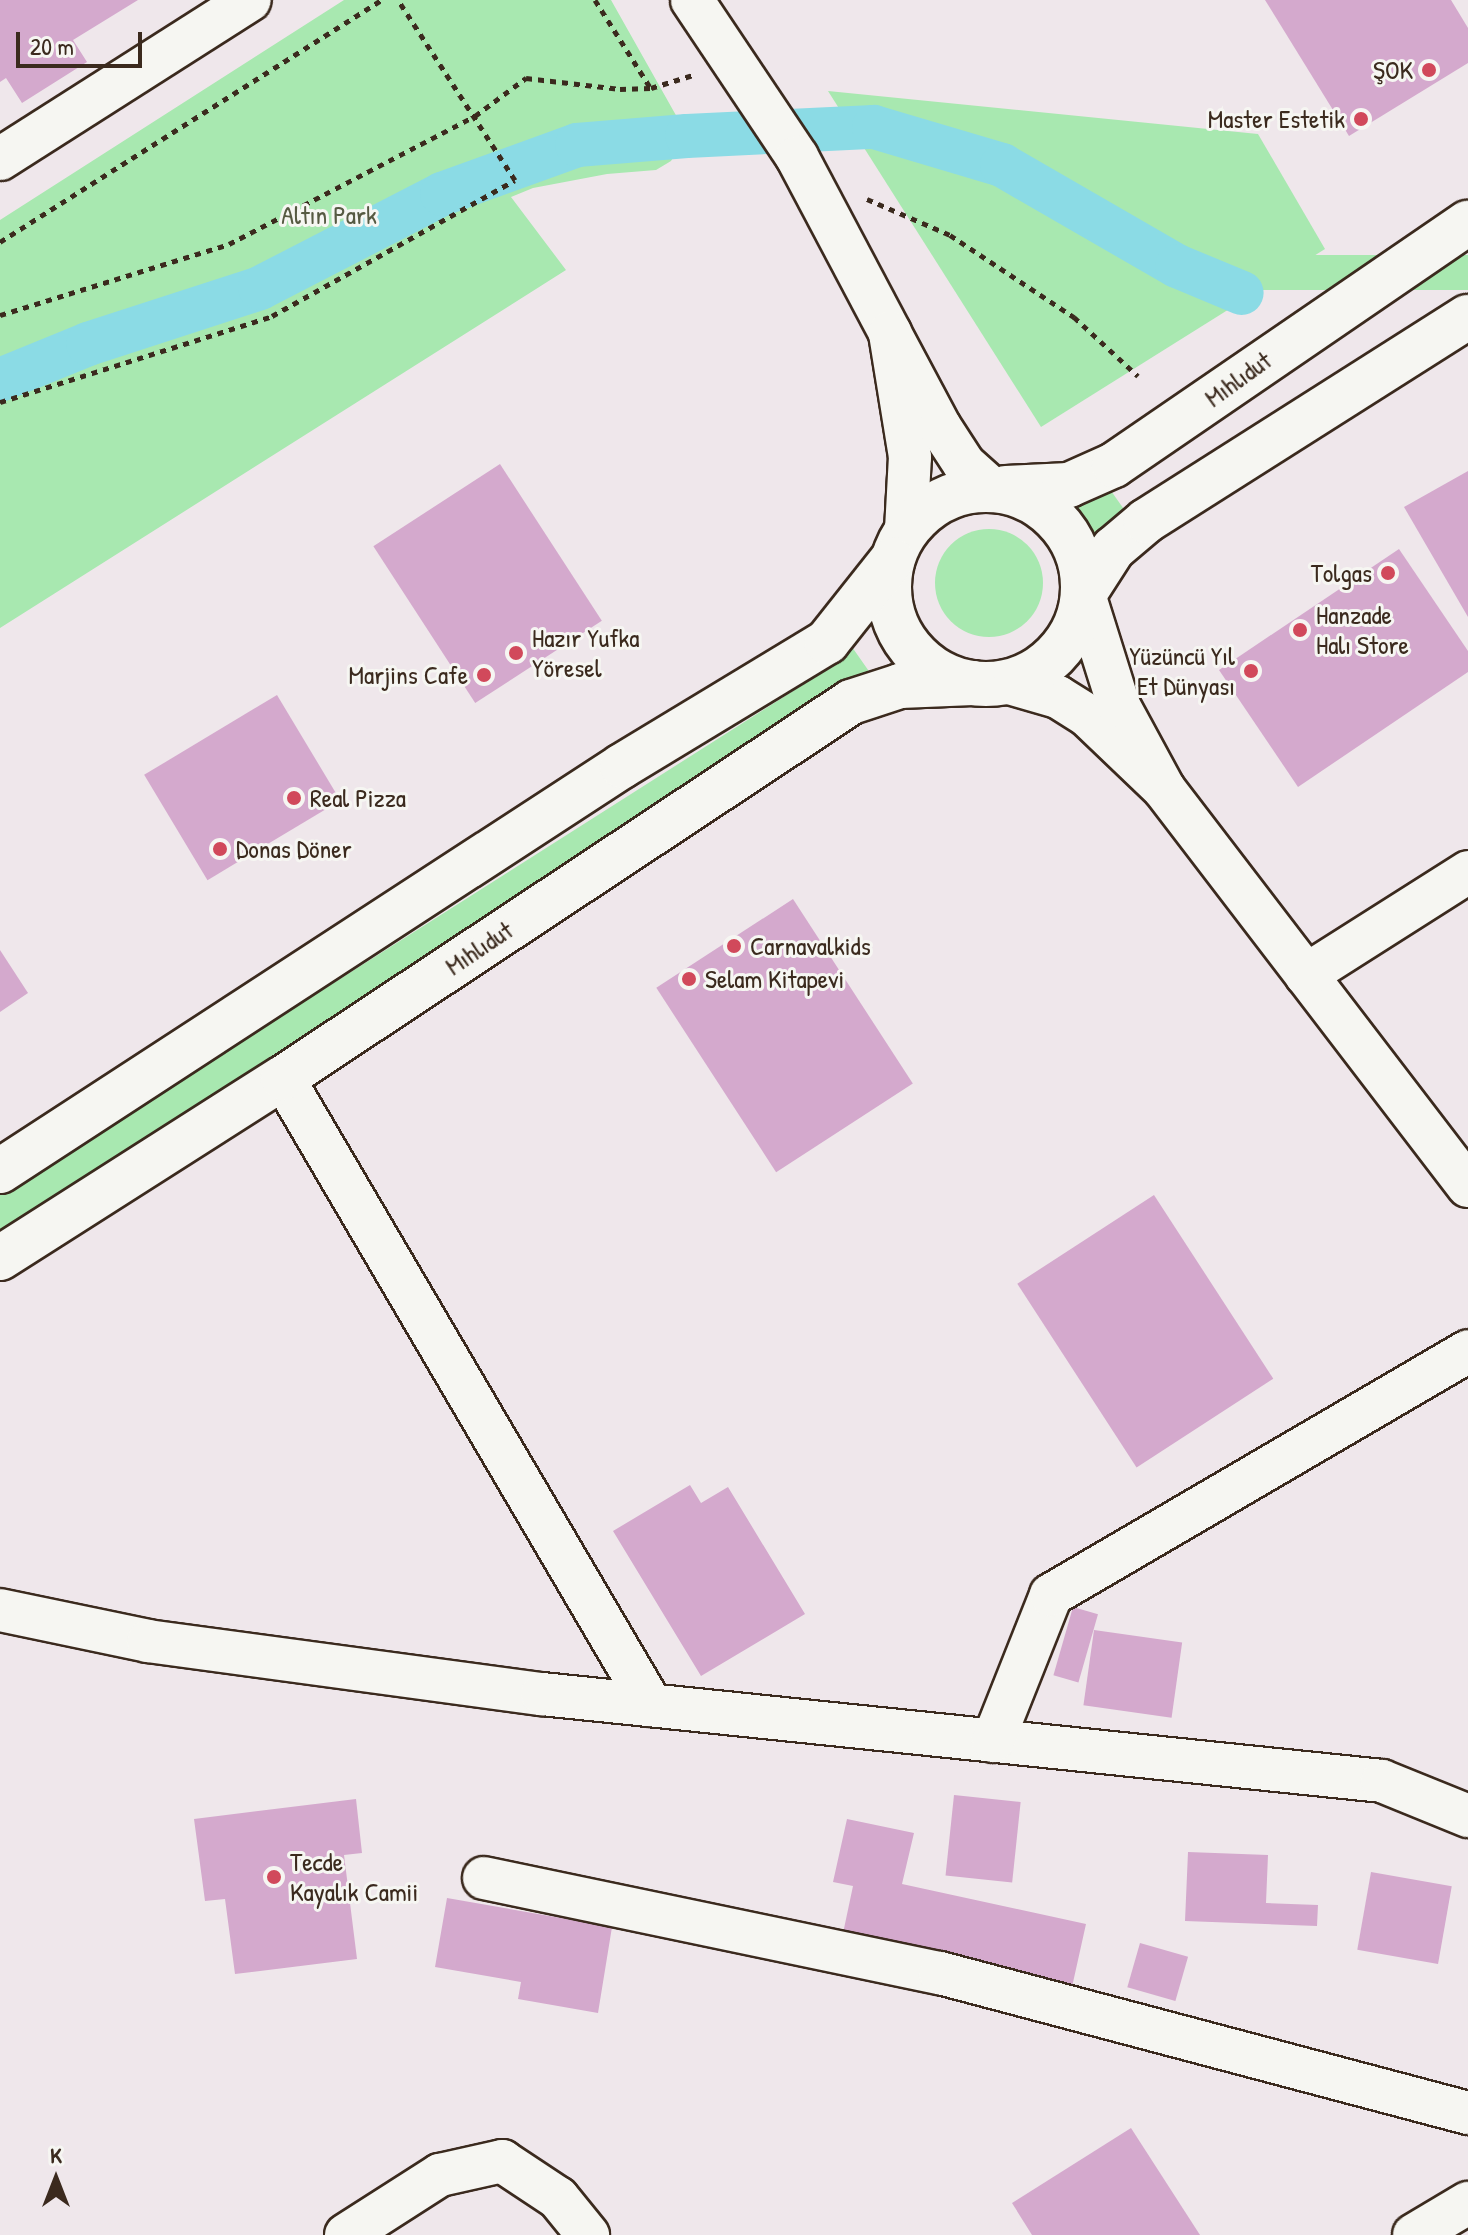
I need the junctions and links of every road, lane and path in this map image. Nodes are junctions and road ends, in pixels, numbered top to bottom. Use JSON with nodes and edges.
{"nodes":[{"id":1,"x":250,"y":0,"type":"edge"},
{"id":2,"x":382,"y":0,"type":"edge"},
{"id":3,"x":398,"y":0,"type":"edge"},
{"id":4,"x":595,"y":0,"type":"edge"},
{"id":5,"x":692,"y":0,"type":"edge"},
{"id":6,"x":735,"y":63,"type":"junction"},
{"id":7,"x":651,"y":88,"type":"junction"},
{"id":8,"x":475,"y":116,"type":"junction"},
{"id":9,"x":0,"y":159,"type":"edge"},
{"id":10,"x":806,"y":174,"type":"junction"},
{"id":11,"x":1468,"y":223,"type":"edge"},
{"id":12,"x":0,"y":242,"type":"edge"},
{"id":13,"x":0,"y":315,"type":"edge"},
{"id":14,"x":1468,"y":317,"type":"edge"},
{"id":15,"x":890,"y":333,"type":"junction"},
{"id":16,"x":1138,"y":376,"type":"dead end"},
{"id":17,"x":0,"y":402,"type":"edge"},
{"id":18,"x":992,"y":489,"type":"junction"},
{"id":19,"x":899,"y":545,"type":"junction"},
{"id":20,"x":1084,"y":594,"type":"junction"},
{"id":21,"x":990,"y":683,"type":"junction"},
{"id":22,"x":1164,"y":789,"type":"junction"},
{"id":23,"x":1468,"y":872,"type":"edge"},
{"id":24,"x":1306,"y":975,"type":"junction"},
{"id":25,"x":283,"y":1078,"type":"junction"},
{"id":26,"x":0,"y":1171,"type":"edge"},
{"id":27,"x":1468,"y":1186,"type":"edge"},
{"id":28,"x":0,"y":1258,"type":"edge"},
{"id":29,"x":1468,"y":1351,"type":"edge"},
{"id":30,"x":0,"y":1610,"type":"edge"},
{"id":31,"x":651,"y":1705,"type":"junction"},
{"id":32,"x":993,"y":1741,"type":"junction"},
{"id":33,"x":1468,"y":1816,"type":"edge"},
{"id":34,"x":484,"y":1878,"type":"dead end"},
{"id":35,"x":1468,"y":2113,"type":"edge"},
{"id":36,"x":1468,"y":2203,"type":"edge"},
{"id":37,"x":346,"y":2235,"type":"edge"},
{"id":38,"x":588,"y":2235,"type":"edge"},
{"id":39,"x":1414,"y":2235,"type":"edge"}],
"edges":[{"from":1,"to":9,"type":"street"},
{"from":2,"to":12,"type":"path"},
{"from":3,"to":8,"type":"path"},
{"from":4,"to":7,"type":"path"},
{"from":5,"to":6,"type":"street"},
{"from":6,"to":7,"type":"path"},
{"from":6,"to":10,"type":"street"},
{"from":7,"to":8,"type":"path"},
{"from":8,"to":13,"type":"path"},
{"from":8,"to":17,"type":"path"},
{"from":10,"to":15,"type":"street"},
{"from":10,"to":16,"type":"path"},
{"from":11,"to":18,"type":"main road","name":"Mıhlıdut"},
{"from":14,"to":20,"type":"main road"},
{"from":15,"to":18,"type":"street"},
{"from":15,"to":19,"type":"street"},
{"from":18,"to":19,"type":"main road"},
{"from":18,"to":20,"type":"main road"},
{"from":19,"to":21,"type":"main road"},
{"from":19,"to":26,"type":"main road"},
{"from":20,"to":21,"type":"main road"},
{"from":20,"to":22,"type":"street"},
{"from":21,"to":22,"type":"street"},
{"from":21,"to":25,"type":"main road","name":"Mıhlıdut"},
{"from":22,"to":24,"type":"street"},
{"from":23,"to":24,"type":"street"},
{"from":24,"to":27,"type":"street"},
{"from":25,"to":28,"type":"main road","name":"Mıhlıdut"},
{"from":25,"to":31,"type":"street"},
{"from":29,"to":32,"type":"street"},
{"from":30,"to":31,"type":"street"},
{"from":31,"to":32,"type":"street"},
{"from":32,"to":33,"type":"street"},
{"from":34,"to":35,"type":"street"},
{"from":36,"to":39,"type":"street"},
{"from":37,"to":38,"type":"street"}]}
